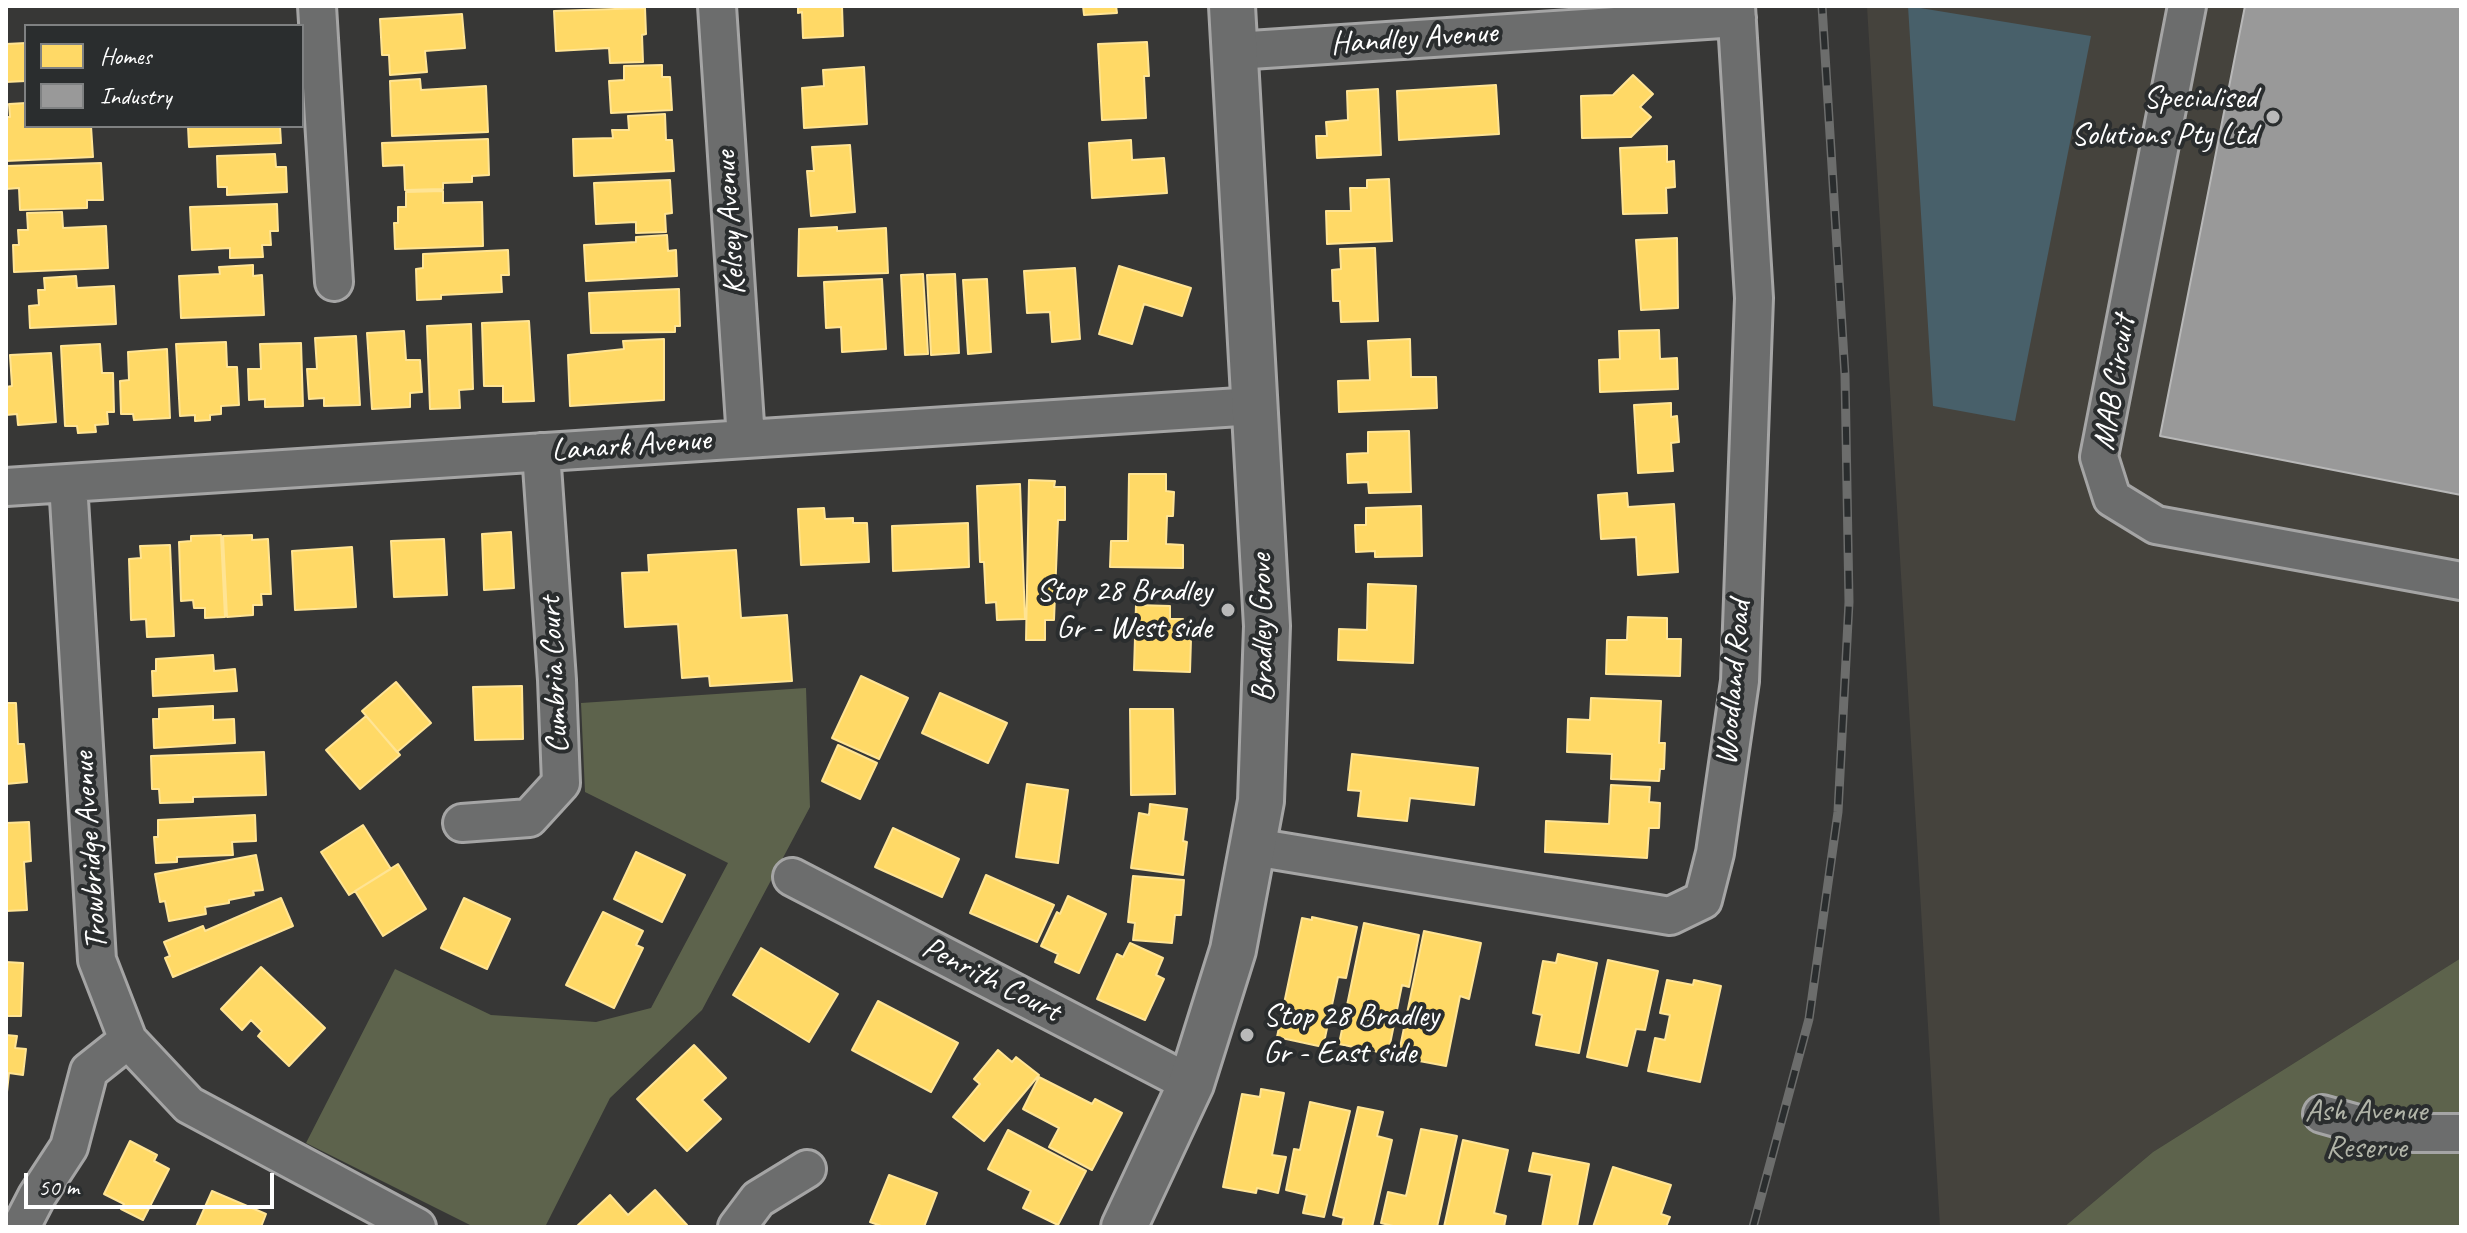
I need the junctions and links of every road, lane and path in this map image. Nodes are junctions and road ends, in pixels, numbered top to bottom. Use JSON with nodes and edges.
{"nodes":[{"id":1,"x":317,"y":6,"type":"edge"},
{"id":2,"x":717,"y":6,"type":"edge"},
{"id":3,"x":1232,"y":6,"type":"edge"},
{"id":4,"x":2187,"y":6,"type":"edge"},
{"id":5,"x":1737,"y":12,"type":"edge"},
{"id":6,"x":1235,"y":51,"type":"junction"},
{"id":7,"x":334,"y":282,"type":"dead end"},
{"id":8,"x":1255,"y":406,"type":"junction"},
{"id":9,"x":746,"y":439,"type":"junction"},
{"id":10,"x":541,"y":452,"type":"junction"},
{"id":11,"x":68,"y":483,"type":"junction"},
{"id":12,"x":6,"y":487,"type":"edge"},
{"id":13,"x":2461,"y":581,"type":"edge"},
{"id":14,"x":462,"y":823,"type":"dead end"},
{"id":15,"x":1254,"y":847,"type":"junction"},
{"id":16,"x":792,"y":877,"type":"dead end"},
{"id":17,"x":128,"y":1040,"type":"junction"},
{"id":18,"x":1191,"y":1084,"type":"junction"},
{"id":19,"x":2322,"y":1114,"type":"dead end"},
{"id":20,"x":2461,"y":1133,"type":"edge"},
{"id":21,"x":807,"y":1169,"type":"dead end"},
{"id":22,"x":1130,"y":1226,"type":"edge"},
{"id":23,"x":21,"y":1227,"type":"edge"},
{"id":24,"x":417,"y":1227,"type":"edge"},
{"id":25,"x":737,"y":1227,"type":"edge"}],
"edges":[{"from":1,"to":7,"type":"street"},
{"from":2,"to":9,"type":"street","name":"Kelsey Avenue"},
{"from":3,"to":6,"type":"street","name":"Bradley Grove"},
{"from":4,"to":13,"type":"street","name":"MAB Circuit"},
{"from":5,"to":6,"type":"street","name":"Handley Avenue"},
{"from":5,"to":15,"type":"street","name":"Woodland Road"},
{"from":6,"to":8,"type":"street","name":"Bradley Grove"},
{"from":8,"to":9,"type":"street","name":"Lanark Avenue"},
{"from":8,"to":15,"type":"street","name":"Bradley Grove"},
{"from":9,"to":10,"type":"street","name":"Lanark Avenue"},
{"from":10,"to":11,"type":"street","name":"Lanark Avenue"},
{"from":10,"to":14,"type":"street","name":"Cumbria Court"},
{"from":11,"to":12,"type":"street","name":"Lanark Avenue"},
{"from":11,"to":17,"type":"street","name":"Trowbridge Avenue"},
{"from":15,"to":18,"type":"street","name":"Bradley Grove"},
{"from":16,"to":18,"type":"street","name":"Penrith Court"},
{"from":17,"to":23,"type":"street"},
{"from":17,"to":24,"type":"street"},
{"from":18,"to":22,"type":"street","name":"Bradley Grove"},
{"from":19,"to":20,"type":"street"},
{"from":21,"to":25,"type":"street"}]}
